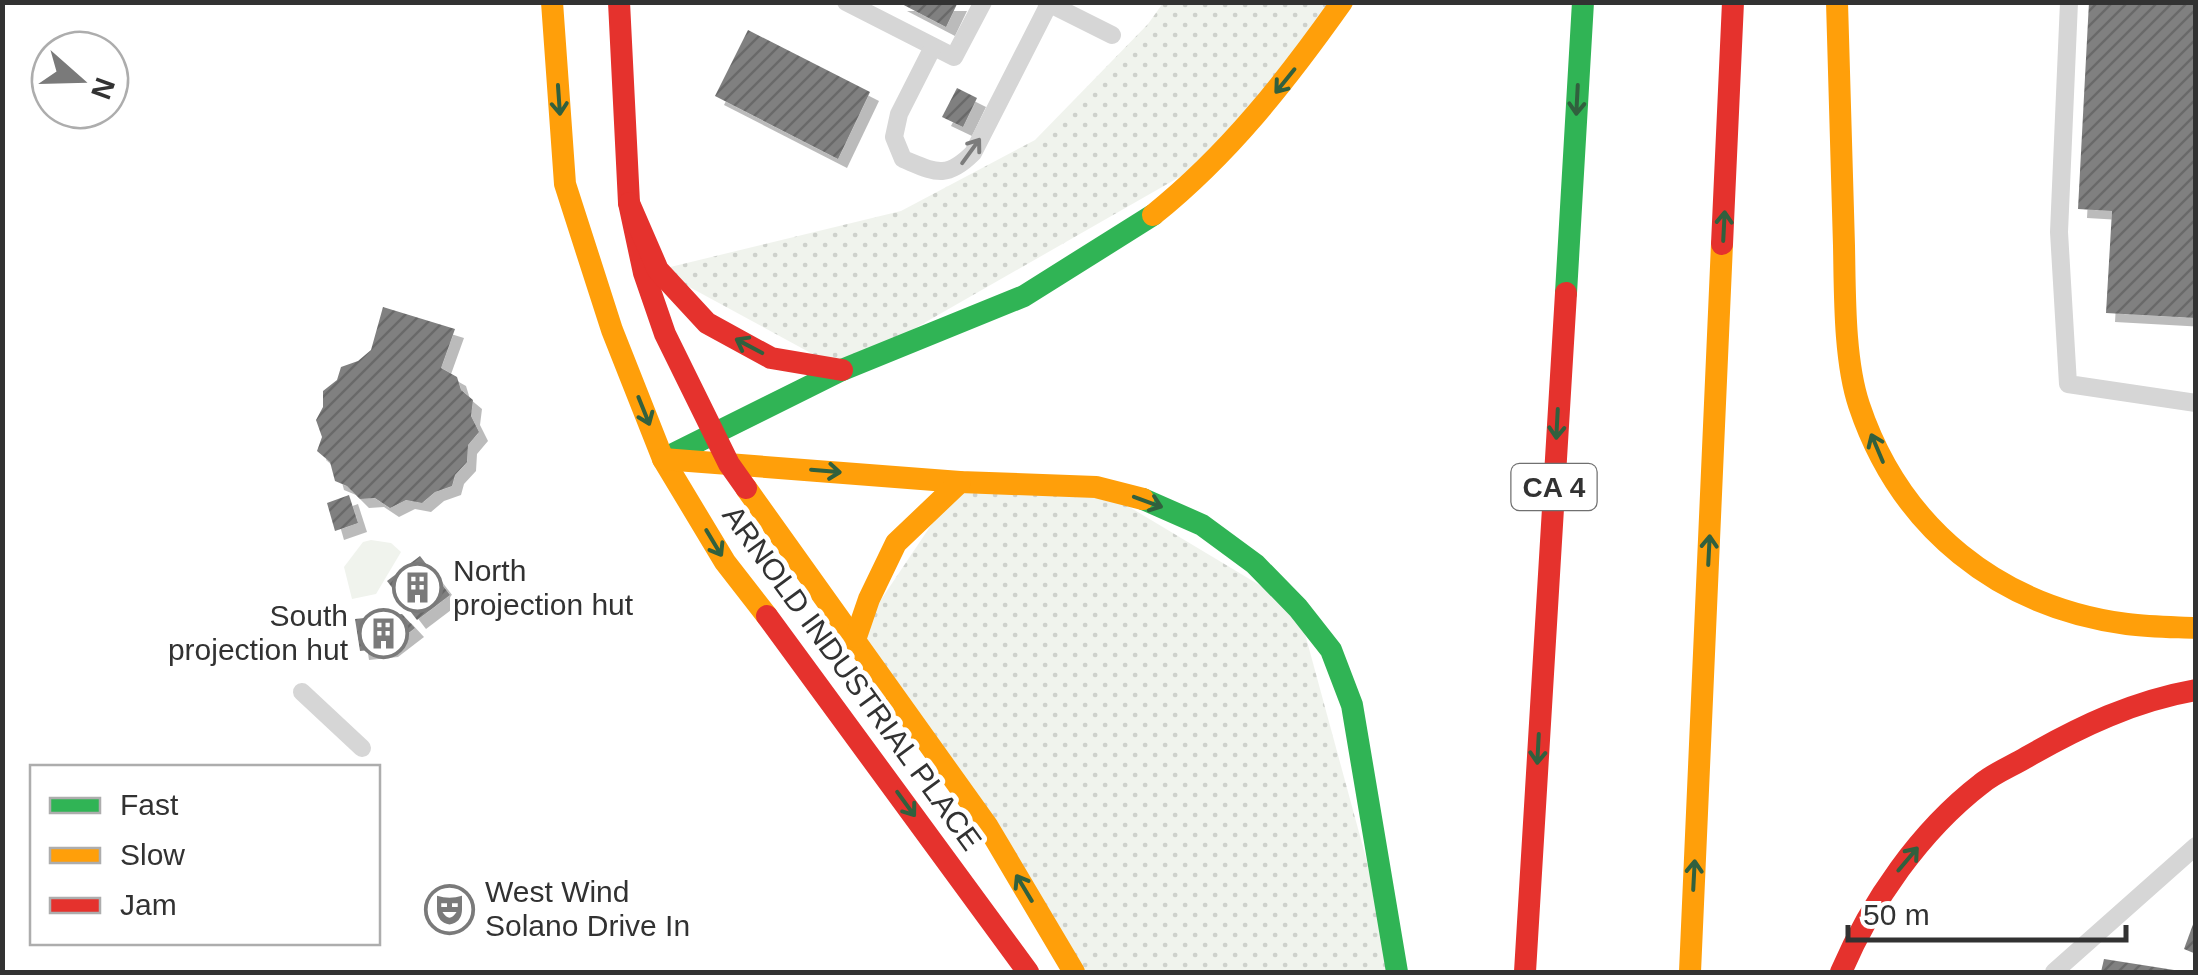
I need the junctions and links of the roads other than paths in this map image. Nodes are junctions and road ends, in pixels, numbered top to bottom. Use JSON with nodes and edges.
{"nodes":[{"id":1,"x":552,"y":2,"type":"edge"},
{"id":2,"x":619,"y":2,"type":"edge"},
{"id":3,"x":846,"y":2,"type":"edge"},
{"id":4,"x":984,"y":2,"type":"edge"},
{"id":5,"x":1342,"y":2,"type":"edge"},
{"id":6,"x":1583,"y":2,"type":"edge"},
{"id":7,"x":1733,"y":2,"type":"edge"},
{"id":8,"x":1836,"y":2,"type":"edge"},
{"id":9,"x":2070,"y":2,"type":"edge"},
{"id":10,"x":1047,"y":3,"type":"edge"},
{"id":11,"x":1112,"y":35,"type":"dead end"},
{"id":12,"x":933,"y":46,"type":"junction"},
{"id":13,"x":629,"y":203,"type":"junction"},
{"id":14,"x":842,"y":370,"type":"junction"},
{"id":15,"x":2196,"y":403,"type":"edge"},
{"id":16,"x":715,"y":434,"type":"junction"},
{"id":17,"x":664,"y":459,"type":"junction"},
{"id":18,"x":729,"y":464,"type":"junction"},
{"id":19,"x":960,"y":482,"type":"junction"},
{"id":20,"x":2196,"y":628,"type":"edge"},
{"id":21,"x":856,"y":637,"type":"junction"},
{"id":22,"x":2196,"y":690,"type":"edge"},
{"id":23,"x":302,"y":692,"type":"dead end"},
{"id":24,"x":362,"y":748,"type":"dead end"},
{"id":25,"x":2196,"y":846,"type":"edge"},
{"id":26,"x":1028,"y":972,"type":"edge"},
{"id":27,"x":1074,"y":972,"type":"edge"},
{"id":28,"x":1397,"y":972,"type":"edge"},
{"id":29,"x":1525,"y":972,"type":"edge"},
{"id":30,"x":1690,"y":972,"type":"edge"},
{"id":31,"x":1841,"y":972,"type":"edge"},
{"id":32,"x":2054,"y":972,"type":"edge"}],
"edges":[{"from":1,"to":17,"type":"main road","name":"ARNOLD INDUSTRIAL PLACE","one_way":true},
{"from":2,"to":13,"type":"main road","name":"ARNOLD INDUSTRIAL PLACE"},
{"from":3,"to":12,"type":"lane"},
{"from":4,"to":12,"type":"lane"},
{"from":5,"to":14,"type":"main road","one_way":true},
{"from":6,"to":29,"type":"main road","number":"CA 4","one_way":true},
{"from":30,"to":7,"type":"main road","one_way":true},
{"from":20,"to":8,"type":"main road","one_way":true},
{"from":9,"to":15,"type":"lane"},
{"from":10,"to":11,"type":"lane"},
{"from":12,"to":10,"type":"lane","one_way":true},
{"from":14,"to":13,"type":"main road","one_way":true},
{"from":13,"to":16,"type":"main road","name":"ARNOLD INDUSTRIAL PLACE"},
{"from":14,"to":16,"type":"main road"},
{"from":16,"to":17,"type":"main road"},
{"from":16,"to":18,"type":"main road","name":"ARNOLD INDUSTRIAL PLACE"},
{"from":17,"to":18,"type":"main road"},
{"from":17,"to":26,"type":"main road","name":"ARNOLD INDUSTRIAL PLACE","one_way":true},
{"from":18,"to":19,"type":"main road","one_way":true},
{"from":18,"to":21,"type":"main road","name":"ARNOLD INDUSTRIAL PLACE"},
{"from":19,"to":21,"type":"main road"},
{"from":19,"to":28,"type":"main road","one_way":true},
{"from":27,"to":21,"type":"main road","name":"ARNOLD INDUSTRIAL PLACE","one_way":true},
{"from":31,"to":22,"type":"main road","one_way":true},
{"from":23,"to":24,"type":"lane"},
{"from":25,"to":32,"type":"lane"}]}
